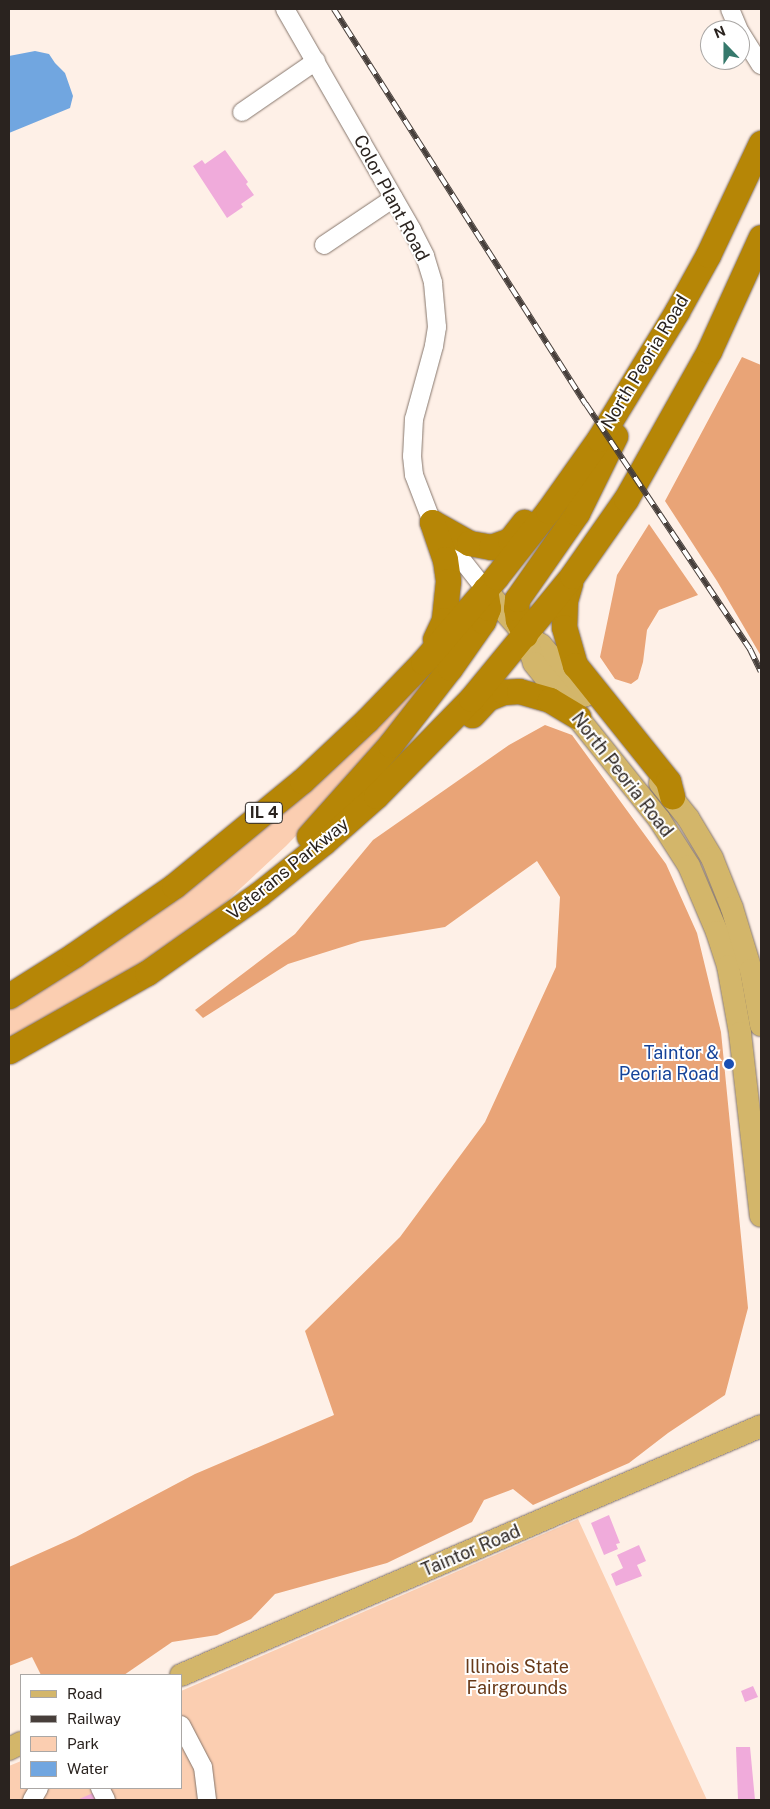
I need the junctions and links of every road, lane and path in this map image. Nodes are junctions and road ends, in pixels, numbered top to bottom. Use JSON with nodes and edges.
{"nodes":[{"id":1,"x":285,"y":9,"type":"edge"},
{"id":2,"x":750,"y":47,"type":"edge"},
{"id":3,"x":316,"y":61,"type":"junction"},
{"id":4,"x":761,"y":65,"type":"edge"},
{"id":5,"x":242,"y":112,"type":"dead end"},
{"id":6,"x":761,"y":143,"type":"edge"},
{"id":7,"x":394,"y":198,"type":"junction"},
{"id":8,"x":761,"y":237,"type":"edge"},
{"id":9,"x":324,"y":245,"type":"dead end"},
{"id":10,"x":654,"y":352,"type":"junction"},
{"id":11,"x":576,"y":473,"type":"junction"},
{"id":12,"x":432,"y":522,"type":"junction"},
{"id":13,"x":572,"y":576,"type":"junction"},
{"id":14,"x":486,"y":589,"type":"junction"},
{"id":15,"x":525,"y":635,"type":"junction"},
{"id":16,"x":423,"y":662,"type":"junction"},
{"id":17,"x":578,"y":717,"type":"junction"},
{"id":18,"x":672,"y":796,"type":"junction"},
{"id":19,"x":323,"y":843,"type":"junction"},
{"id":20,"x":252,"y":900,"type":"junction"},
{"id":21,"x":9,"y":996,"type":"edge"},
{"id":22,"x":761,"y":1025,"type":"edge"},
{"id":23,"x":9,"y":1051,"type":"edge"},
{"id":24,"x":761,"y":1216,"type":"edge"},
{"id":25,"x":761,"y":1426,"type":"edge"},
{"id":26,"x":730,"y":1440,"type":"junction"},
{"id":27,"x":761,"y":1445,"type":"edge"},
{"id":28,"x":182,"y":1675,"type":"edge"},
{"id":29,"x":182,"y":1727,"type":"edge"},
{"id":30,"x":38,"y":1789,"type":"edge"},
{"id":31,"x":32,"y":1800,"type":"edge"},
{"id":32,"x":207,"y":1800,"type":"edge"}],
"edges":[{"from":1,"to":3,"type":"street","name":"Color Plant Road"},
{"from":2,"to":4,"type":"street"},
{"from":3,"to":5,"type":"street"},
{"from":3,"to":7,"type":"street","name":"Color Plant Road"},
{"from":6,"to":10,"type":"highway","name":"North Peoria Road"},
{"from":7,"to":9,"type":"street"},
{"from":7,"to":12,"type":"street","name":"Color Plant Road"},
{"from":8,"to":13,"type":"highway"},
{"from":10,"to":11,"type":"highway","name":"North Peoria Road"},
{"from":10,"to":15,"type":"highway"},
{"from":11,"to":12,"type":"highway"},
{"from":11,"to":14,"type":"highway","name":"North Peoria Road"},
{"from":12,"to":14,"type":"street","name":"Color Plant Road"},
{"from":12,"to":16,"type":"highway"},
{"from":13,"to":15,"type":"highway"},
{"from":13,"to":18,"type":"highway"},
{"from":14,"to":15,"type":"main road","name":"North Peoria Road"},
{"from":14,"to":16,"type":"highway","number":"IL 4"},
{"from":14,"to":20,"type":"highway"},
{"from":15,"to":17,"type":"main road","name":"North Peoria Road"},
{"from":15,"to":18,"type":"main road","name":"North Peoria Road"},
{"from":15,"to":19,"type":"highway","name":"Veterans Parkway"},
{"from":16,"to":21,"type":"highway","number":"IL 4"},
{"from":17,"to":19,"type":"highway"},
{"from":17,"to":24,"type":"main road","name":"North Peoria Road"},
{"from":18,"to":22,"type":"main road","name":"North Peoria Road"},
{"from":19,"to":20,"type":"highway","name":"Veterans Parkway"},
{"from":20,"to":23,"type":"highway","name":"Veterans Parkway"},
{"from":25,"to":26,"type":"main road","name":"Taintor Road"},
{"from":26,"to":27,"type":"main road"},
{"from":26,"to":28,"type":"main road","name":"Taintor Road"},
{"from":29,"to":32,"type":"street"},
{"from":30,"to":31,"type":"street"}]}
